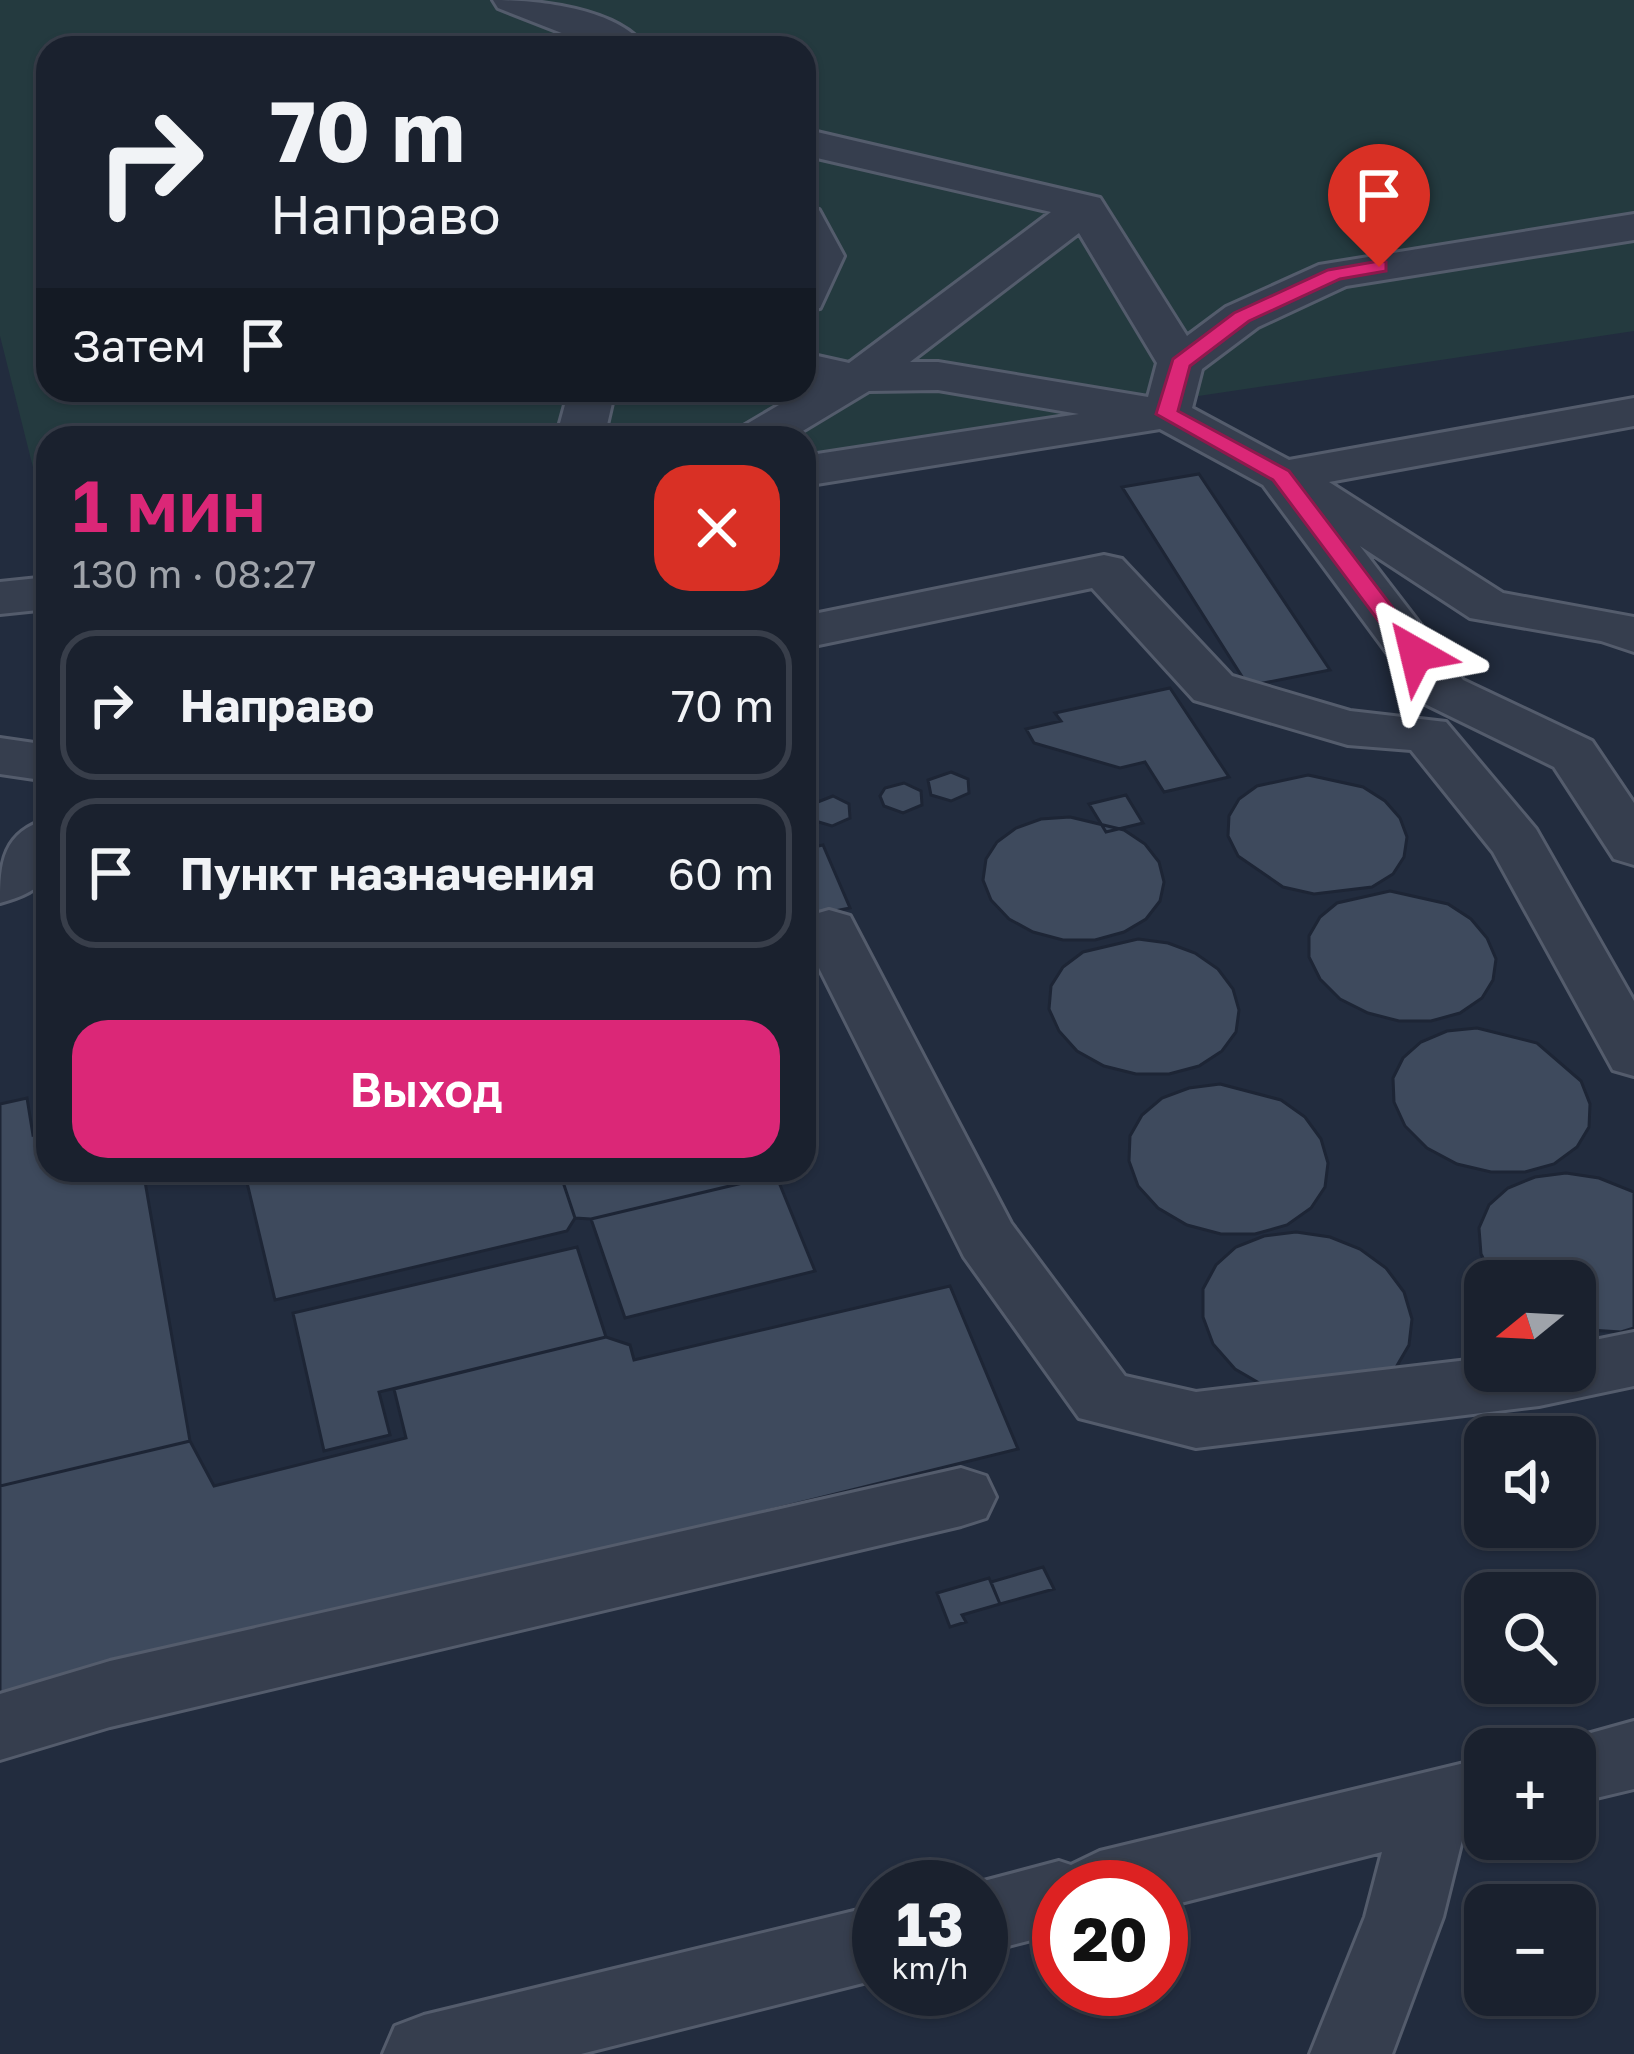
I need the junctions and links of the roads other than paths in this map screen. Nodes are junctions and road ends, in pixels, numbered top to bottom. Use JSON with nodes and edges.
{"nodes":[{"id":1,"x":512,"y":0,"type":"edge"},
{"id":2,"x":626,"y":0,"type":"edge"},
{"id":3,"x":607,"y":36,"type":"edge"},
{"id":4,"x":640,"y":36,"type":"edge"},
{"id":5,"x":816,"y":145,"type":"edge"},
{"id":6,"x":1085,"y":208,"type":"junction"},
{"id":7,"x":1634,"y":226,"type":"edge"},
{"id":8,"x":1180,"y":363,"type":"junction"},
{"id":9,"x":816,"y":370,"type":"edge"},
{"id":10,"x":859,"y":376,"type":"junction"},
{"id":11,"x":1634,"y":412,"type":"edge"},
{"id":12,"x":1167,"y":414,"type":"junction"},
{"id":13,"x":777,"y":426,"type":"edge"},
{"id":14,"x":816,"y":469,"type":"edge"},
{"id":15,"x":1281,"y":476,"type":"junction"},
{"id":16,"x":36,"y":594,"type":"edge"},
{"id":17,"x":0,"y":598,"type":"edge"},
{"id":18,"x":816,"y":630,"type":"edge"},
{"id":19,"x":1634,"y":636,"type":"edge"},
{"id":20,"x":0,"y":756,"type":"edge"},
{"id":21,"x":36,"y":761,"type":"edge"},
{"id":22,"x":1634,"y":846,"type":"edge"},
{"id":23,"x":36,"y":853,"type":"edge"},
{"id":24,"x":0,"y":883,"type":"edge"},
{"id":25,"x":829,"y":930,"type":"dead end"},
{"id":26,"x":1634,"y":1054,"type":"edge"},
{"id":27,"x":1634,"y":1359,"type":"edge"},
{"id":28,"x":961,"y":1497,"type":"dead end"},
{"id":29,"x":0,"y":1727,"type":"edge"},
{"id":30,"x":1634,"y":1755,"type":"edge"},
{"id":31,"x":1596,"y":1764,"type":"edge"},
{"id":32,"x":1459,"y":1798,"type":"edge"},
{"id":33,"x":1188,"y":1865,"type":"edge"},
{"id":34,"x":852,"y":1949,"type":"edge"},
{"id":35,"x":424,"y":2054,"type":"edge"},
{"id":36,"x":1352,"y":2054,"type":"edge"}],
"edges":[{"from":1,"to":3,"type":"street"},
{"from":2,"to":4,"type":"street"},
{"from":5,"to":6,"type":"street"},
{"from":6,"to":8,"type":"street"},
{"from":6,"to":10,"type":"street"},
{"from":7,"to":8,"type":"street"},
{"from":8,"to":12,"type":"street"},
{"from":9,"to":10,"type":"street"},
{"from":10,"to":12,"type":"street"},
{"from":10,"to":13,"type":"street"},
{"from":11,"to":15,"type":"street"},
{"from":12,"to":14,"type":"street"},
{"from":12,"to":15,"type":"street"},
{"from":15,"to":19,"type":"street"},
{"from":15,"to":22,"type":"street"},
{"from":16,"to":17,"type":"street"},
{"from":18,"to":26,"type":"street"},
{"from":20,"to":21,"type":"street"},
{"from":23,"to":24,"type":"street"},
{"from":25,"to":27,"type":"street"},
{"from":28,"to":29,"type":"street"},
{"from":30,"to":31,"type":"street"},
{"from":32,"to":33,"type":"street"},
{"from":32,"to":36,"type":"street"},
{"from":34,"to":35,"type":"street"}]}
